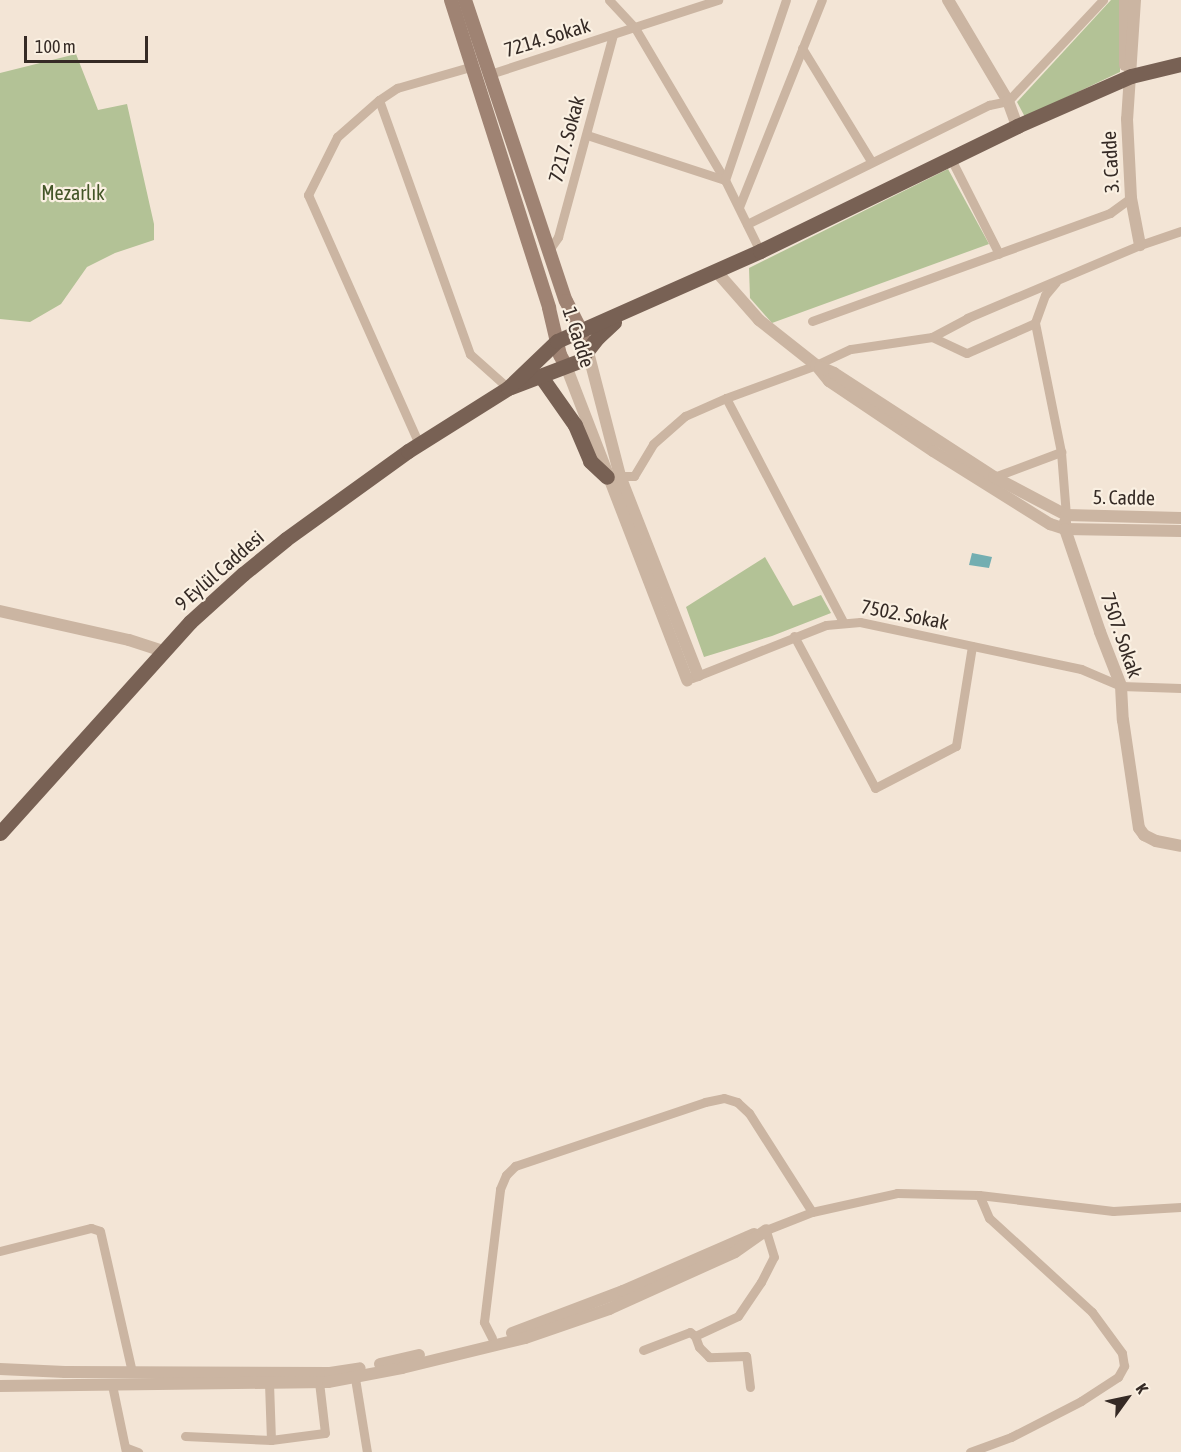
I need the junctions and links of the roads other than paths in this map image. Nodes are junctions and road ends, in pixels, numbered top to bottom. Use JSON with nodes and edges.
{"nodes":[{"id":1,"x":451,"y":0,"type":"edge"},
{"id":2,"x":465,"y":0,"type":"edge"},
{"id":3,"x":610,"y":0,"type":"edge"},
{"id":4,"x":718,"y":0,"type":"edge"},
{"id":5,"x":786,"y":0,"type":"edge"},
{"id":6,"x":822,"y":0,"type":"edge"},
{"id":7,"x":948,"y":0,"type":"edge"},
{"id":8,"x":1103,"y":0,"type":"edge"},
{"id":9,"x":1125,"y":0,"type":"edge"},
{"id":10,"x":1135,"y":0,"type":"edge"},
{"id":11,"x":635,"y":28,"type":"junction"},
{"id":12,"x":612,"y":35,"type":"junction"},
{"id":13,"x":802,"y":48,"type":"junction"},
{"id":14,"x":1181,"y":64,"type":"edge"},
{"id":15,"x":473,"y":66,"type":"junction"},
{"id":16,"x":490,"y":74,"type":"junction"},
{"id":17,"x":1131,"y":76,"type":"junction"},
{"id":18,"x":379,"y":100,"type":"junction"},
{"id":19,"x":1008,"y":101,"type":"junction"},
{"id":20,"x":1017,"y":126,"type":"junction"},
{"id":21,"x":587,"y":135,"type":"junction"},
{"id":22,"x":951,"y":159,"type":"junction"},
{"id":23,"x":871,"y":161,"type":"junction"},
{"id":24,"x":725,"y":180,"type":"junction"},
{"id":25,"x":1131,"y":198,"type":"junction"},
{"id":26,"x":739,"y":207,"type":"junction"},
{"id":27,"x":747,"y":224,"type":"junction"},
{"id":28,"x":1181,"y":231,"type":"edge"},
{"id":29,"x":1140,"y":245,"type":"junction"},
{"id":30,"x":549,"y":250,"type":"junction"},
{"id":31,"x":760,"y":250,"type":"junction"},
{"id":32,"x":999,"y":254,"type":"junction"},
{"id":33,"x":716,"y":271,"type":"junction"},
{"id":34,"x":1057,"y":280,"type":"junction"},
{"id":35,"x":626,"y":312,"type":"junction"},
{"id":36,"x":812,"y":321,"type":"dead end"},
{"id":37,"x":1035,"y":323,"type":"junction"},
{"id":38,"x":580,"y":329,"type":"junction"},
{"id":39,"x":932,"y":337,"type":"junction"},
{"id":40,"x":557,"y":341,"type":"junction"},
{"id":41,"x":588,"y":352,"type":"junction"},
{"id":42,"x":816,"y":365,"type":"junction"},
{"id":43,"x":566,"y":366,"type":"junction"},
{"id":44,"x":542,"y":378,"type":"junction"},
{"id":45,"x":508,"y":388,"type":"junction"},
{"id":46,"x":726,"y":398,"type":"junction"},
{"id":47,"x":419,"y":444,"type":"junction"},
{"id":48,"x":1061,"y":452,"type":"junction"},
{"id":49,"x":614,"y":476,"type":"junction"},
{"id":50,"x":994,"y":477,"type":"junction"},
{"id":51,"x":1066,"y":515,"type":"junction"},
{"id":52,"x":1181,"y":518,"type":"edge"},
{"id":53,"x":1065,"y":529,"type":"junction"},
{"id":54,"x":1181,"y":531,"type":"edge"},
{"id":55,"x":0,"y":611,"type":"edge"},
{"id":56,"x":843,"y":622,"type":"junction"},
{"id":57,"x":794,"y":636,"type":"junction"},
{"id":58,"x":972,"y":646,"type":"junction"},
{"id":59,"x":165,"y":652,"type":"junction"},
{"id":60,"x":692,"y":678,"type":"joint"},
{"id":61,"x":1121,"y":686,"type":"junction"},
{"id":62,"x":1181,"y":688,"type":"edge"},
{"id":63,"x":0,"y":833,"type":"edge"},
{"id":64,"x":1181,"y":846,"type":"edge"},
{"id":65,"x":979,"y":1195,"type":"junction"},
{"id":66,"x":1181,"y":1207,"type":"edge"},
{"id":67,"x":812,"y":1212,"type":"junction"},
{"id":68,"x":766,"y":1230,"type":"junction"},
{"id":69,"x":0,"y":1251,"type":"edge"},
{"id":70,"x":695,"y":1336,"type":"junction"},
{"id":71,"x":492,"y":1338,"type":"junction"},
{"id":72,"x":643,"y":1350,"type":"dead end"},
{"id":73,"x":0,"y":1369,"type":"edge"},
{"id":74,"x":132,"y":1372,"type":"junction"},
{"id":75,"x":355,"y":1373,"type":"junction"},
{"id":76,"x":269,"y":1383,"type":"junction"},
{"id":77,"x":319,"y":1383,"type":"junction"},
{"id":78,"x":112,"y":1384,"type":"junction"},
{"id":79,"x":0,"y":1386,"type":"edge"},
{"id":80,"x":750,"y":1388,"type":"dead end"},
{"id":81,"x":185,"y":1436,"type":"dead end"},
{"id":82,"x":271,"y":1440,"type":"junction"},
{"id":83,"x":126,"y":1450,"type":"edge"},
{"id":84,"x":138,"y":1452,"type":"edge"},
{"id":85,"x":367,"y":1452,"type":"edge"},
{"id":86,"x":970,"y":1452,"type":"edge"}],
"edges":[{"from":1,"to":15,"type":"main road","name":"1. Cadde"},
{"from":2,"to":16,"type":"main road","name":"1. Cadde"},
{"from":3,"to":11,"type":"street"},
{"from":4,"to":11,"type":"street","name":"7214. Sokak"},
{"from":5,"to":24,"type":"street"},
{"from":6,"to":13,"type":"street"},
{"from":7,"to":19,"type":"street"},
{"from":8,"to":19,"type":"street"},
{"from":9,"to":17,"type":"street","name":"3. Cadde"},
{"from":10,"to":17,"type":"street","name":"3. Cadde"},
{"from":11,"to":12,"type":"street","name":"7214. Sokak"},
{"from":11,"to":24,"type":"street"},
{"from":12,"to":16,"type":"street","name":"7214. Sokak"},
{"from":12,"to":21,"type":"street","name":"7217. Sokak"},
{"from":13,"to":23,"type":"street"},
{"from":13,"to":26,"type":"street"},
{"from":14,"to":17,"type":"main road","name":"9 Eylül Caddesi"},
{"from":15,"to":18,"type":"street"},
{"from":15,"to":40,"type":"main road","name":"1. Cadde"},
{"from":16,"to":30,"type":"main road","name":"1. Cadde"},
{"from":17,"to":20,"type":"main road","name":"9 Eylül Caddesi"},
{"from":17,"to":25,"type":"street","name":"3. Cadde"},
{"from":18,"to":45,"type":"street"},
{"from":18,"to":47,"type":"street"},
{"from":19,"to":20,"type":"street"},
{"from":19,"to":23,"type":"street"},
{"from":20,"to":22,"type":"main road","name":"9 Eylül Caddesi"},
{"from":21,"to":24,"type":"street"},
{"from":21,"to":30,"type":"street","name":"7217. Sokak"},
{"from":22,"to":31,"type":"main road","name":"9 Eylül Caddesi"},
{"from":22,"to":32,"type":"street"},
{"from":23,"to":27,"type":"street"},
{"from":24,"to":26,"type":"street"},
{"from":25,"to":29,"type":"street","name":"3. Cadde"},
{"from":25,"to":32,"type":"street"},
{"from":26,"to":27,"type":"street"},
{"from":27,"to":31,"type":"street"},
{"from":28,"to":29,"type":"street"},
{"from":29,"to":34,"type":"street"},
{"from":30,"to":38,"type":"main road","name":"1. Cadde"},
{"from":31,"to":33,"type":"main road","name":"9 Eylül Caddesi"},
{"from":32,"to":36,"type":"street"},
{"from":33,"to":35,"type":"main road","name":"9 Eylül Caddesi"},
{"from":33,"to":42,"type":"street"},
{"from":34,"to":37,"type":"street"},
{"from":34,"to":39,"type":"street"},
{"from":35,"to":38,"type":"main road","name":"9 Eylül Caddesi"},
{"from":35,"to":41,"type":"main road","name":"9 Eylül Caddesi"},
{"from":37,"to":39,"type":"street"},
{"from":37,"to":48,"type":"street"},
{"from":38,"to":40,"type":"main road","name":"9 Eylül Caddesi"},
{"from":38,"to":41,"type":"main road","name":"1. Cadde"},
{"from":39,"to":42,"type":"street"},
{"from":40,"to":43,"type":"main road","name":"1. Cadde"},
{"from":40,"to":45,"type":"main road","name":"9 Eylül Caddesi"},
{"from":41,"to":43,"type":"main road","name":"9 Eylül Caddesi"},
{"from":41,"to":49,"type":"street","name":"1. Cadde"},
{"from":42,"to":46,"type":"street"},
{"from":42,"to":50,"type":"street"},
{"from":42,"to":53,"type":"street"},
{"from":43,"to":44,"type":"main road","name":"9 Eylül Caddesi"},
{"from":43,"to":49,"type":"street","name":"1. Cadde"},
{"from":44,"to":45,"type":"main road","name":"9 Eylül Caddesi"},
{"from":44,"to":49,"type":"main road"},
{"from":45,"to":47,"type":"main road","name":"9 Eylül Caddesi"},
{"from":46,"to":49,"type":"street"},
{"from":46,"to":56,"type":"street"},
{"from":47,"to":59,"type":"main road","name":"9 Eylül Caddesi"},
{"from":48,"to":50,"type":"street"},
{"from":48,"to":51,"type":"street"},
{"from":49,"to":60,"type":"street","name":"1. Cadde"},
{"from":50,"to":51,"type":"street"},
{"from":51,"to":52,"type":"street","name":"5. Cadde"},
{"from":51,"to":53,"type":"street"},
{"from":53,"to":54,"type":"street"},
{"from":53,"to":61,"type":"street","name":"7507. Sokak"},
{"from":55,"to":59,"type":"street"},
{"from":56,"to":57,"type":"street","name":"7502. Sokak"},
{"from":56,"to":58,"type":"street","name":"7502. Sokak"},
{"from":57,"to":58,"type":"street"},
{"from":57,"to":60,"type":"street","name":"7502. Sokak"},
{"from":58,"to":61,"type":"street","name":"7502. Sokak"},
{"from":59,"to":63,"type":"main road","name":"9 Eylül Caddesi"},
{"from":61,"to":62,"type":"street"},
{"from":61,"to":64,"type":"street","name":"7507. Sokak"},
{"from":65,"to":66,"type":"street"},
{"from":65,"to":67,"type":"street"},
{"from":65,"to":86,"type":"street"},
{"from":67,"to":68,"type":"street"},
{"from":67,"to":71,"type":"street"},
{"from":68,"to":70,"type":"street"},
{"from":68,"to":71,"type":"street"},
{"from":68,"to":75,"type":"street"},
{"from":69,"to":74,"type":"street"},
{"from":70,"to":72,"type":"street"},
{"from":70,"to":80,"type":"street"},
{"from":71,"to":75,"type":"street"},
{"from":73,"to":74,"type":"street"},
{"from":74,"to":75,"type":"street"},
{"from":75,"to":77,"type":"street"},
{"from":75,"to":85,"type":"street"},
{"from":76,"to":77,"type":"street"},
{"from":76,"to":78,"type":"street"},
{"from":76,"to":82,"type":"street"},
{"from":77,"to":82,"type":"street"},
{"from":78,"to":79,"type":"street"},
{"from":78,"to":83,"type":"street"},
{"from":81,"to":82,"type":"street"},
{"from":83,"to":84,"type":"street"}]}
